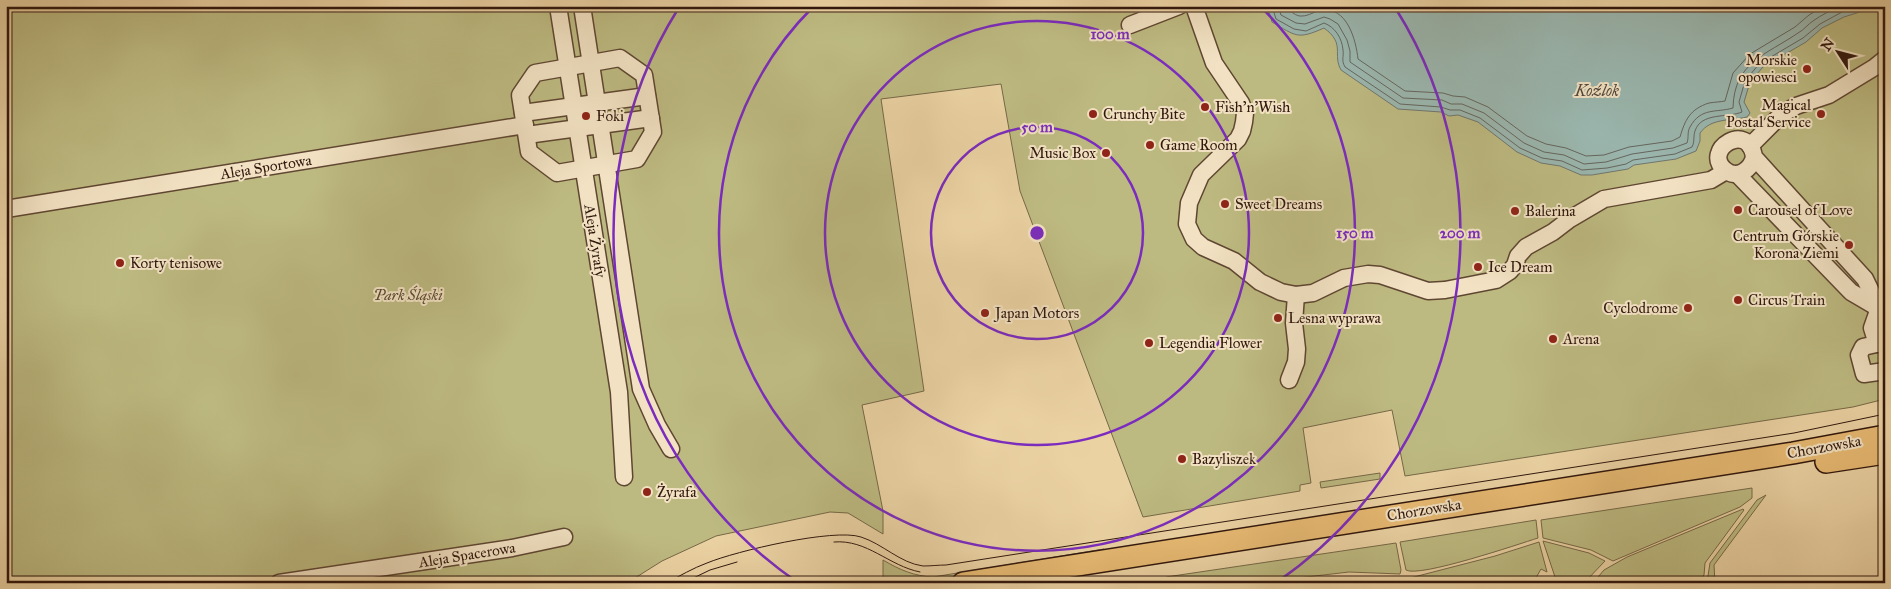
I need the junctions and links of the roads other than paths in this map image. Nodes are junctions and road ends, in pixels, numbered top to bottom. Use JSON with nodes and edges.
{"nodes":[{"id":1,"x":558,"y":6,"type":"edge"},
{"id":2,"x":582,"y":6,"type":"edge"},
{"id":3,"x":1179,"y":6,"type":"edge"},
{"id":4,"x":1194,"y":6,"type":"edge"},
{"id":5,"x":1130,"y":25,"type":"dead end"},
{"id":6,"x":1885,"y":58,"type":"edge"},
{"id":7,"x":591,"y":63,"type":"junction"},
{"id":8,"x":567,"y":67,"type":"junction"},
{"id":9,"x":647,"y":96,"type":"junction"},
{"id":10,"x":596,"y":103,"type":"junction"},
{"id":11,"x":573,"y":106,"type":"junction"},
{"id":12,"x":651,"y":118,"type":"junction"},
{"id":13,"x":525,"y":124,"type":"junction"},
{"id":14,"x":600,"y":126,"type":"junction"},
{"id":15,"x":577,"y":129,"type":"junction"},
{"id":16,"x":1752,"y":152,"type":"junction"},
{"id":17,"x":606,"y":164,"type":"junction"},
{"id":18,"x":583,"y":168,"type":"junction"},
{"id":19,"x":1731,"y":172,"type":"junction"},
{"id":20,"x":6,"y":210,"type":"edge"},
{"id":21,"x":1296,"y":295,"type":"junction"},
{"id":22,"x":1883,"y":310,"type":"edge"},
{"id":23,"x":1881,"y":343,"type":"edge"},
{"id":24,"x":1885,"y":371,"type":"edge"},
{"id":25,"x":1289,"y":380,"type":"dead end"},
{"id":26,"x":1885,"y":436,"type":"edge"},
{"id":27,"x":671,"y":449,"type":"dead end"},
{"id":28,"x":1885,"y":453,"type":"edge"},
{"id":29,"x":624,"y":477,"type":"dead end"},
{"id":30,"x":564,"y":537,"type":"dead end"},
{"id":31,"x":279,"y":583,"type":"edge"},
{"id":32,"x":963,"y":583,"type":"edge"},
{"id":33,"x":1050,"y":583,"type":"edge"}],
"edges":[{"from":1,"to":8,"type":"street","name":"Aleja Żyrafy"},
{"from":2,"to":7,"type":"street","name":"Aleja Żyrafy"},
{"from":3,"to":5,"type":"street"},
{"from":4,"to":21,"type":"street"},
{"from":6,"to":16,"type":"street"},
{"from":7,"to":8,"type":"street"},
{"from":7,"to":9,"type":"street"},
{"from":7,"to":10,"type":"street","name":"Aleja Żyrafy"},
{"from":8,"to":11,"type":"street","name":"Aleja Żyrafy"},
{"from":8,"to":13,"type":"street"},
{"from":9,"to":10,"type":"street"},
{"from":9,"to":12,"type":"street"},
{"from":10,"to":11,"type":"street"},
{"from":10,"to":14,"type":"street","name":"Aleja Żyrafy"},
{"from":11,"to":13,"type":"street"},
{"from":11,"to":15,"type":"street","name":"Aleja Żyrafy"},
{"from":12,"to":14,"type":"street"},
{"from":12,"to":17,"type":"street"},
{"from":13,"to":15,"type":"street"},
{"from":13,"to":18,"type":"street"},
{"from":13,"to":20,"type":"street","name":"Aleja Sportowa"},
{"from":14,"to":15,"type":"street"},
{"from":14,"to":17,"type":"street","name":"Aleja Żyrafy"},
{"from":15,"to":18,"type":"street","name":"Aleja Żyrafy"},
{"from":16,"to":19,"type":"street"},
{"from":16,"to":19,"type":"street"},
{"from":16,"to":22,"type":"street"},
{"from":17,"to":18,"type":"street"},
{"from":17,"to":27,"type":"street","name":"Aleja Żyrafy"},
{"from":18,"to":29,"type":"street","name":"Aleja Żyrafy"},
{"from":19,"to":21,"type":"street"},
{"from":19,"to":22,"type":"street"},
{"from":21,"to":25,"type":"street"},
{"from":22,"to":23,"type":"street"},
{"from":23,"to":24,"type":"street"},
{"from":26,"to":32,"type":"main road","name":"Chorzowska"},
{"from":28,"to":33,"type":"main road","name":"Chorzowska"},
{"from":30,"to":31,"type":"street","name":"Aleja Spacerowa"}]}
